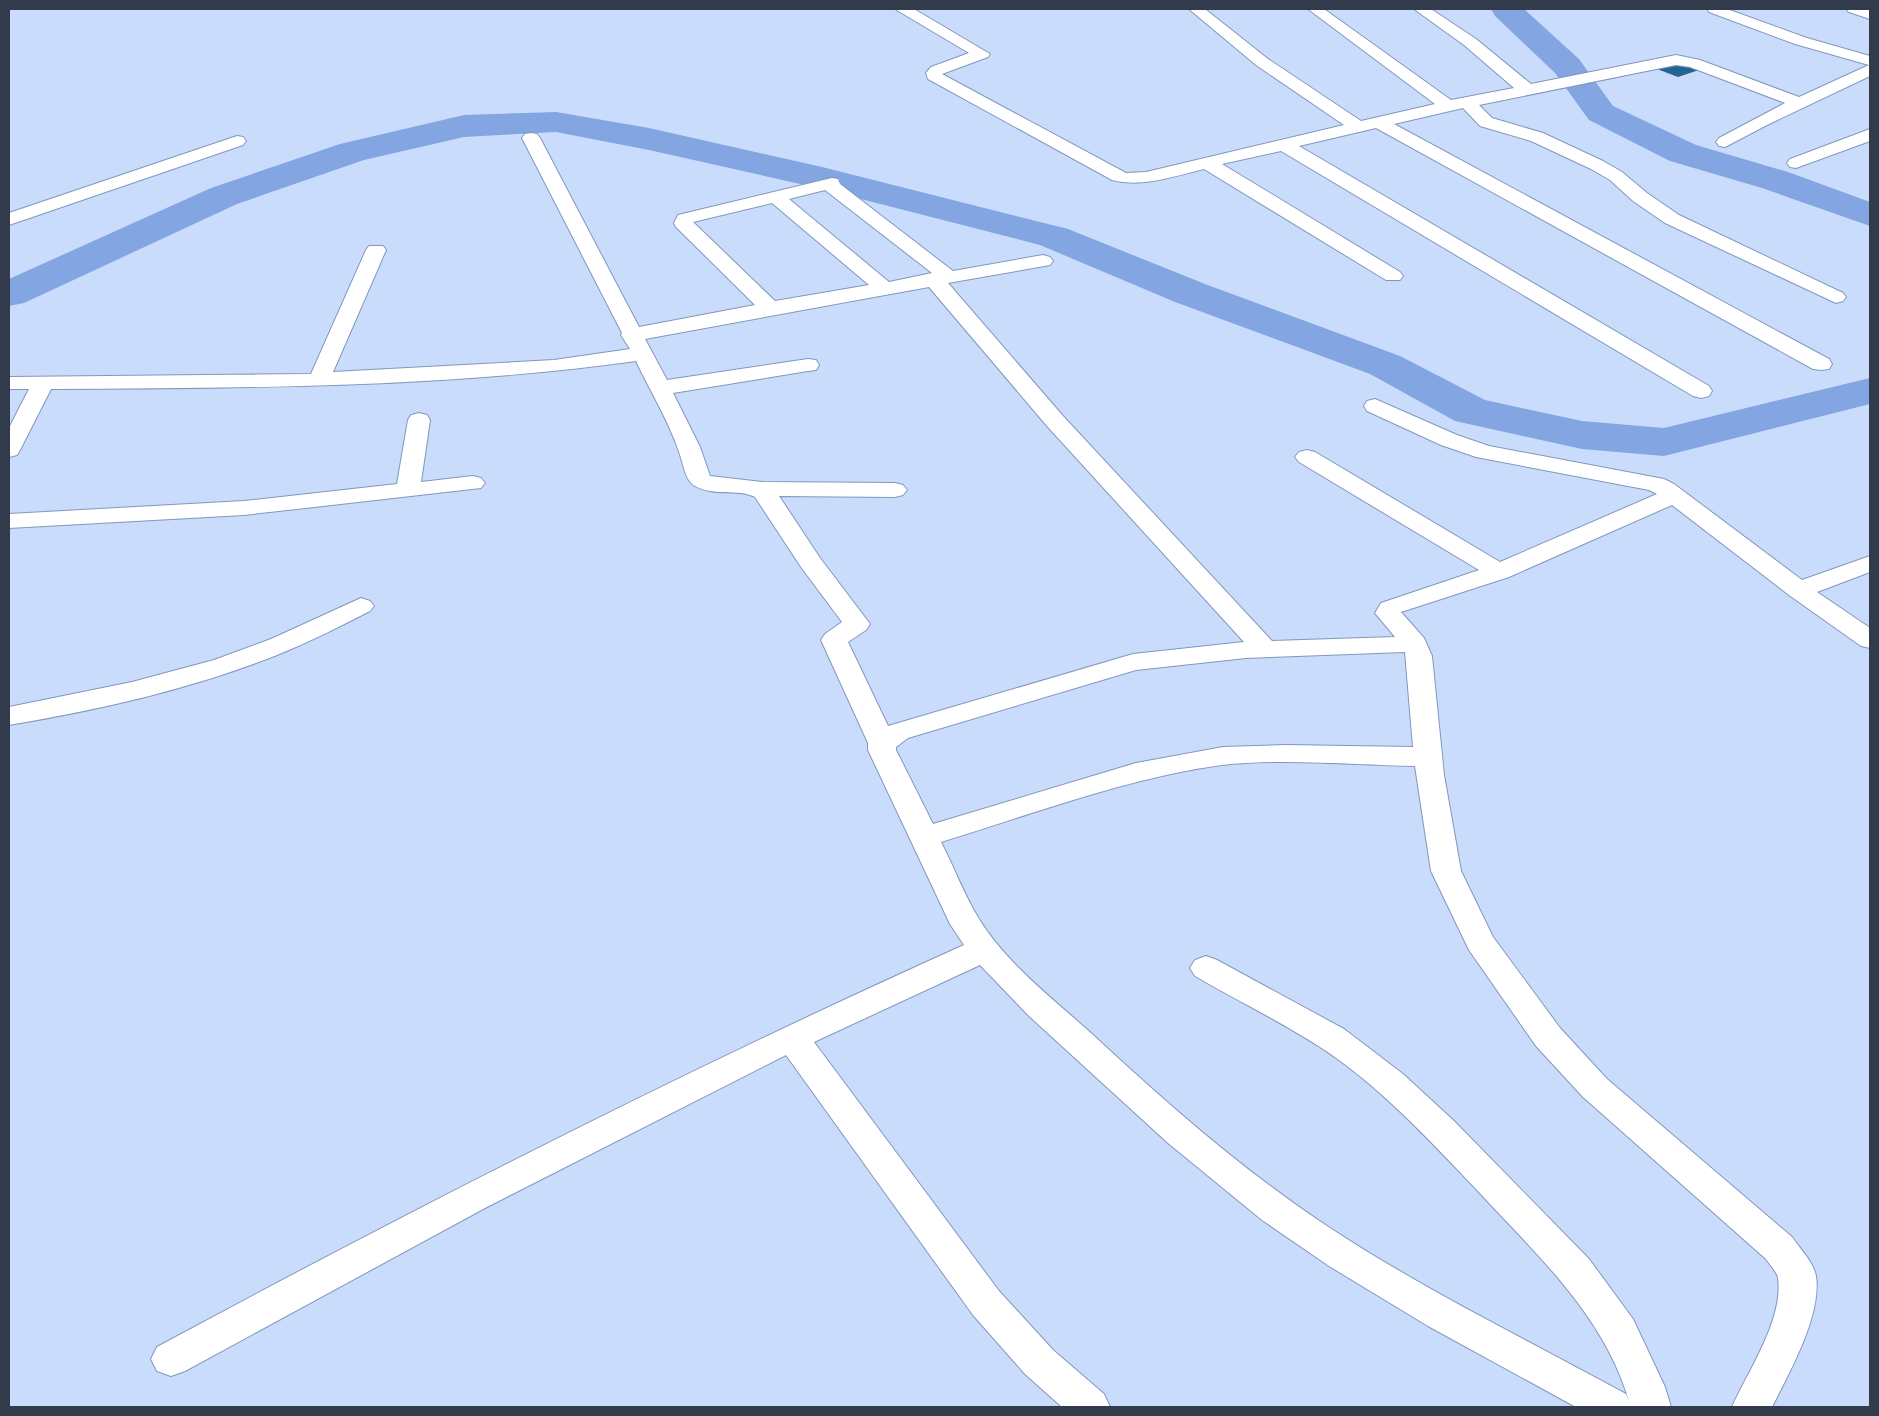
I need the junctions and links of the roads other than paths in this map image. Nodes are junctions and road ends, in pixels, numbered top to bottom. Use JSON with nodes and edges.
{"nodes":[{"id":1,"x":903,"y":9,"type":"edge"},
{"id":2,"x":1196,"y":9,"type":"edge"},
{"id":3,"x":1315,"y":9,"type":"edge"},
{"id":4,"x":1421,"y":9,"type":"edge"},
{"id":5,"x":1714,"y":9,"type":"edge"},
{"id":6,"x":1854,"y":9,"type":"edge"},
{"id":7,"x":1870,"y":15,"type":"edge"},
{"id":8,"x":1870,"y":61,"type":"edge"},
{"id":9,"x":1870,"y":70,"type":"edge"},
{"id":10,"x":1530,"y":88,"type":"junction"},
{"id":11,"x":1467,"y":102,"type":"junction"},
{"id":12,"x":1800,"y":103,"type":"junction"},
{"id":13,"x":1448,"y":106,"type":"junction"},
{"id":14,"x":1378,"y":122,"type":"junction"},
{"id":15,"x":1358,"y":127,"type":"junction"},
{"id":16,"x":1870,"y":134,"type":"edge"},
{"id":17,"x":531,"y":138,"type":"dead end"},
{"id":18,"x":237,"y":140,"type":"dead end"},
{"id":19,"x":1725,"y":142,"type":"dead end"},
{"id":20,"x":1284,"y":145,"type":"junction"},
{"id":21,"x":1796,"y":162,"type":"dead end"},
{"id":22,"x":1207,"y":163,"type":"junction"},
{"id":23,"x":775,"y":196,"type":"junction"},
{"id":24,"x":9,"y":219,"type":"edge"},
{"id":25,"x":376,"y":250,"type":"dead end"},
{"id":26,"x":1043,"y":261,"type":"dead end"},
{"id":27,"x":1393,"y":276,"type":"dead end"},
{"id":28,"x":941,"y":278,"type":"junction"},
{"id":29,"x":884,"y":288,"type":"junction"},
{"id":30,"x":1836,"y":297,"type":"dead end"},
{"id":31,"x":770,"y":308,"type":"junction"},
{"id":32,"x":637,"y":345,"type":"junction"},
{"id":33,"x":1821,"y":364,"type":"dead end"},
{"id":34,"x":808,"y":365,"type":"dead end"},
{"id":35,"x":319,"y":379,"type":"junction"},
{"id":36,"x":9,"y":383,"type":"edge"},
{"id":37,"x":43,"y":383,"type":"junction"},
{"id":38,"x":660,"y":388,"type":"junction"},
{"id":39,"x":1701,"y":392,"type":"dead end"},
{"id":40,"x":1375,"y":406,"type":"dead end"},
{"id":41,"x":420,"y":420,"type":"dead end"},
{"id":42,"x":9,"y":450,"type":"edge"},
{"id":43,"x":1307,"y":457,"type":"dead end"},
{"id":44,"x":473,"y":483,"type":"dead end"},
{"id":45,"x":761,"y":489,"type":"junction"},
{"id":46,"x":408,"y":490,"type":"junction"},
{"id":47,"x":894,"y":490,"type":"dead end"},
{"id":48,"x":1674,"y":495,"type":"junction"},
{"id":49,"x":9,"y":521,"type":"edge"},
{"id":50,"x":1870,"y":563,"type":"edge"},
{"id":51,"x":1500,"y":572,"type":"junction"},
{"id":52,"x":1798,"y":590,"type":"junction"},
{"id":53,"x":361,"y":606,"type":"dead end"},
{"id":54,"x":1870,"y":640,"type":"edge"},
{"id":55,"x":1415,"y":644,"type":"junction"},
{"id":56,"x":1266,"y":650,"type":"junction"},
{"id":57,"x":9,"y":716,"type":"edge"},
{"id":58,"x":882,"y":743,"type":"junction"},
{"id":59,"x":1428,"y":757,"type":"junction"},
{"id":60,"x":924,"y":837,"type":"junction"},
{"id":61,"x":983,"y":950,"type":"junction"},
{"id":62,"x":1206,"y":968,"type":"dead end"},
{"id":63,"x":792,"y":1038,"type":"junction"},
{"id":64,"x":172,"y":1359,"type":"dead end"},
{"id":65,"x":1090,"y":1407,"type":"edge"},
{"id":66,"x":1612,"y":1407,"type":"edge"},
{"id":67,"x":1651,"y":1407,"type":"edge"},
{"id":68,"x":1752,"y":1407,"type":"edge"}],
"edges":[{"from":1,"to":22,"type":"street"},
{"from":2,"to":15,"type":"street"},
{"from":3,"to":13,"type":"street"},
{"from":4,"to":10,"type":"street"},
{"from":5,"to":8,"type":"street"},
{"from":6,"to":7,"type":"street"},
{"from":9,"to":12,"type":"street"},
{"from":10,"to":11,"type":"street"},
{"from":10,"to":12,"type":"street"},
{"from":11,"to":13,"type":"street"},
{"from":11,"to":30,"type":"street"},
{"from":12,"to":19,"type":"street"},
{"from":13,"to":14,"type":"street"},
{"from":14,"to":15,"type":"street"},
{"from":14,"to":33,"type":"street"},
{"from":15,"to":20,"type":"street"},
{"from":16,"to":21,"type":"street"},
{"from":17,"to":32,"type":"street"},
{"from":18,"to":24,"type":"street"},
{"from":20,"to":22,"type":"street"},
{"from":20,"to":39,"type":"street"},
{"from":22,"to":27,"type":"street"},
{"from":23,"to":28,"type":"street"},
{"from":23,"to":29,"type":"street"},
{"from":23,"to":31,"type":"street"},
{"from":25,"to":35,"type":"street"},
{"from":26,"to":28,"type":"street"},
{"from":28,"to":29,"type":"street"},
{"from":28,"to":56,"type":"street"},
{"from":29,"to":31,"type":"street"},
{"from":31,"to":32,"type":"street"},
{"from":32,"to":35,"type":"street"},
{"from":32,"to":38,"type":"street"},
{"from":34,"to":38,"type":"street"},
{"from":35,"to":37,"type":"street"},
{"from":36,"to":37,"type":"street"},
{"from":37,"to":42,"type":"street"},
{"from":38,"to":45,"type":"street"},
{"from":40,"to":48,"type":"street"},
{"from":41,"to":46,"type":"street"},
{"from":43,"to":51,"type":"street"},
{"from":44,"to":46,"type":"street"},
{"from":45,"to":47,"type":"street"},
{"from":45,"to":58,"type":"street"},
{"from":46,"to":49,"type":"street"},
{"from":48,"to":51,"type":"street"},
{"from":48,"to":52,"type":"street"},
{"from":50,"to":52,"type":"street"},
{"from":51,"to":55,"type":"street"},
{"from":52,"to":54,"type":"street"},
{"from":53,"to":57,"type":"street"},
{"from":55,"to":56,"type":"street"},
{"from":55,"to":59,"type":"street"},
{"from":56,"to":58,"type":"street"},
{"from":58,"to":60,"type":"street"},
{"from":59,"to":60,"type":"street"},
{"from":59,"to":68,"type":"street"},
{"from":60,"to":61,"type":"street"},
{"from":61,"to":63,"type":"street"},
{"from":61,"to":66,"type":"street"},
{"from":62,"to":67,"type":"street"},
{"from":63,"to":64,"type":"street"},
{"from":63,"to":65,"type":"street"}]}
